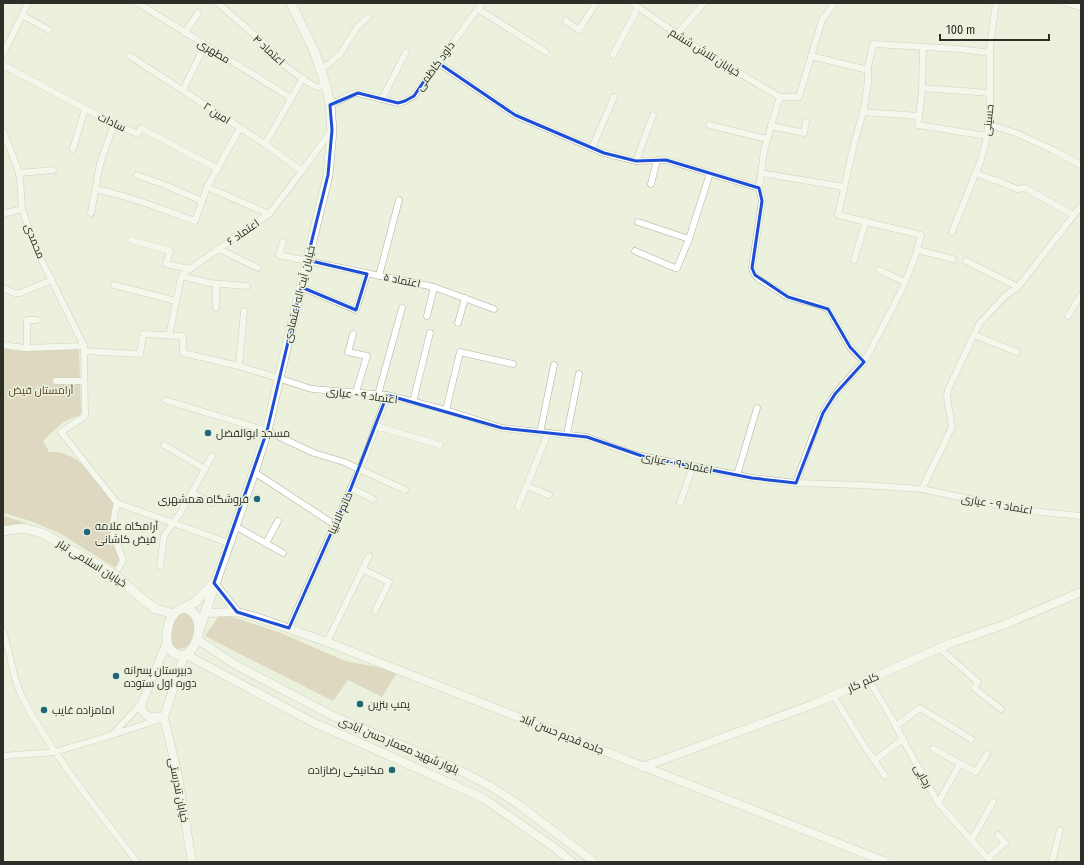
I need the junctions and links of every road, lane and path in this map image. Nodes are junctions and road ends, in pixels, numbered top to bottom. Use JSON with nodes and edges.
{"nodes":[{"id":1,"x":28,"y":3,"type":"edge"},
{"id":2,"x":138,"y":3,"type":"edge"},
{"id":3,"x":218,"y":3,"type":"edge"},
{"id":4,"x":290,"y":3,"type":"edge"},
{"id":5,"x":482,"y":3,"type":"edge"},
{"id":6,"x":596,"y":3,"type":"edge"},
{"id":7,"x":632,"y":3,"type":"edge"},
{"id":8,"x":704,"y":3,"type":"edge"},
{"id":9,"x":834,"y":3,"type":"edge"},
{"id":10,"x":996,"y":3,"type":"edge"},
{"id":11,"x":1066,"y":3,"type":"edge"},
{"id":12,"x":146,"y":5,"type":"edge"},
{"id":13,"x":638,"y":7,"type":"junction"},
{"id":14,"x":1081,"y":7,"type":"edge"},
{"id":15,"x":478,"y":9,"type":"junction"},
{"id":16,"x":198,"y":13,"type":"dead end"},
{"id":17,"x":22,"y":15,"type":"junction"},
{"id":18,"x":368,"y":17,"type":"dead end"},
{"id":19,"x":566,"y":21,"type":"dead end"},
{"id":20,"x":49,"y":30,"type":"dead end"},
{"id":21,"x":185,"y":33,"type":"junction"},
{"id":22,"x":676,"y":35,"type":"junction"},
{"id":23,"x":205,"y":45,"type":"junction"},
{"id":24,"x":923,"y":47,"type":"junction"},
{"id":25,"x":406,"y":52,"type":"dead end"},
{"id":26,"x":546,"y":52,"type":"dead end"},
{"id":27,"x":3,"y":54,"type":"edge"},
{"id":28,"x":990,"y":54,"type":"junction"},
{"id":29,"x":613,"y":55,"type":"dead end"},
{"id":30,"x":130,"y":56,"type":"dead end"},
{"id":31,"x":811,"y":56,"type":"junction"},
{"id":32,"x":437,"y":62,"type":"junction"},
{"id":33,"x":3,"y":65,"type":"edge"},
{"id":34,"x":321,"y":69,"type":"junction"},
{"id":35,"x":868,"y":70,"type":"junction"},
{"id":36,"x":303,"y":78,"type":"junction"},
{"id":37,"x":326,"y":86,"type":"junction"},
{"id":38,"x":922,"y":88,"type":"junction"},
{"id":39,"x":183,"y":90,"type":"junction"},
{"id":40,"x":990,"y":93,"type":"junction"},
{"id":41,"x":614,"y":97,"type":"dead end"},
{"id":42,"x":780,"y":97,"type":"junction"},
{"id":43,"x":291,"y":98,"type":"junction"},
{"id":44,"x":382,"y":99,"type":"junction"},
{"id":45,"x":330,"y":105,"type":"junction"},
{"id":46,"x":85,"y":109,"type":"junction"},
{"id":47,"x":863,"y":112,"type":"junction"},
{"id":48,"x":653,"y":115,"type":"dead end"},
{"id":49,"x":919,"y":116,"type":"junction"},
{"id":50,"x":806,"y":122,"type":"dead end"},
{"id":51,"x":114,"y":124,"type":"junction"},
{"id":52,"x":988,"y":124,"type":"junction"},
{"id":53,"x":709,"y":125,"type":"dead end"},
{"id":54,"x":771,"y":126,"type":"junction"},
{"id":55,"x":240,"y":128,"type":"junction"},
{"id":56,"x":332,"y":130,"type":"junction"},
{"id":57,"x":3,"y":131,"type":"edge"},
{"id":58,"x":987,"y":136,"type":"junction"},
{"id":59,"x":768,"y":139,"type":"junction"},
{"id":60,"x":266,"y":144,"type":"junction"},
{"id":61,"x":592,"y":148,"type":"junction"},
{"id":62,"x":73,"y":149,"type":"dead end"},
{"id":63,"x":658,"y":160,"type":"junction"},
{"id":64,"x":636,"y":161,"type":"junction"},
{"id":65,"x":1081,"y":165,"type":"edge"},
{"id":66,"x":218,"y":169,"type":"junction"},
{"id":67,"x":53,"y":170,"type":"dead end"},
{"id":68,"x":302,"y":171,"type":"junction"},
{"id":69,"x":710,"y":173,"type":"junction"},
{"id":70,"x":761,"y":173,"type":"junction"},
{"id":71,"x":976,"y":173,"type":"junction"},
{"id":72,"x":19,"y":174,"type":"junction"},
{"id":73,"x":137,"y":175,"type":"dead end"},
{"id":74,"x":651,"y":184,"type":"dead end"},
{"id":75,"x":207,"y":187,"type":"junction"},
{"id":76,"x":844,"y":187,"type":"junction"},
{"id":77,"x":760,"y":188,"type":"junction"},
{"id":78,"x":95,"y":189,"type":"junction"},
{"id":79,"x":398,"y":200,"type":"dead end"},
{"id":80,"x":202,"y":201,"type":"junction"},
{"id":81,"x":1081,"y":206,"type":"edge"},
{"id":82,"x":22,"y":209,"type":"junction"},
{"id":83,"x":91,"y":213,"type":"dead end"},
{"id":84,"x":3,"y":214,"type":"edge"},
{"id":85,"x":269,"y":214,"type":"junction"},
{"id":86,"x":1074,"y":215,"type":"junction"},
{"id":87,"x":866,"y":221,"type":"junction"},
{"id":88,"x":638,"y":222,"type":"dead end"},
{"id":89,"x":952,"y":232,"type":"dead end"},
{"id":90,"x":689,"y":239,"type":"junction"},
{"id":91,"x":131,"y":240,"type":"dead end"},
{"id":92,"x":283,"y":242,"type":"dead end"},
{"id":93,"x":219,"y":249,"type":"junction"},
{"id":94,"x":917,"y":250,"type":"junction"},
{"id":95,"x":635,"y":251,"type":"dead end"},
{"id":96,"x":953,"y":259,"type":"dead end"},
{"id":97,"x":307,"y":260,"type":"junction"},
{"id":98,"x":854,"y":260,"type":"dead end"},
{"id":99,"x":966,"y":261,"type":"dead end"},
{"id":100,"x":258,"y":268,"type":"dead end"},
{"id":101,"x":190,"y":269,"type":"junction"},
{"id":102,"x":879,"y":270,"type":"dead end"},
{"id":103,"x":367,"y":274,"type":"junction"},
{"id":104,"x":182,"y":276,"type":"junction"},
{"id":105,"x":379,"y":276,"type":"junction"},
{"id":106,"x":52,"y":280,"type":"junction"},
{"id":107,"x":905,"y":282,"type":"junction"},
{"id":108,"x":216,"y":284,"type":"junction"},
{"id":109,"x":114,"y":285,"type":"dead end"},
{"id":110,"x":247,"y":286,"type":"dead end"},
{"id":111,"x":301,"y":287,"type":"junction"},
{"id":112,"x":434,"y":287,"type":"junction"},
{"id":113,"x":1018,"y":287,"type":"junction"},
{"id":114,"x":3,"y":288,"type":"edge"},
{"id":115,"x":1081,"y":294,"type":"edge"},
{"id":116,"x":465,"y":298,"type":"junction"},
{"id":117,"x":176,"y":301,"type":"junction"},
{"id":118,"x":216,"y":308,"type":"dead end"},
{"id":119,"x":402,"y":308,"type":"dead end"},
{"id":120,"x":494,"y":309,"type":"dead end"},
{"id":121,"x":244,"y":311,"type":"dead end"},
{"id":122,"x":427,"y":316,"type":"dead end"},
{"id":123,"x":1068,"y":316,"type":"dead end"},
{"id":124,"x":37,"y":320,"type":"dead end"},
{"id":125,"x":458,"y":323,"type":"dead end"},
{"id":126,"x":430,"y":333,"type":"dead end"},
{"id":127,"x":353,"y":334,"type":"dead end"},
{"id":128,"x":974,"y":335,"type":"junction"},
{"id":129,"x":169,"y":336,"type":"junction"},
{"id":130,"x":3,"y":345,"type":"edge"},
{"id":131,"x":26,"y":348,"type":"junction"},
{"id":132,"x":84,"y":349,"type":"junction"},
{"id":133,"x":1017,"y":352,"type":"dead end"},
{"id":134,"x":864,"y":362,"type":"junction"},
{"id":135,"x":513,"y":364,"type":"dead end"},
{"id":136,"x":554,"y":365,"type":"dead end"},
{"id":137,"x":239,"y":366,"type":"junction"},
{"id":138,"x":579,"y":374,"type":"dead end"},
{"id":139,"x":279,"y":378,"type":"junction"},
{"id":140,"x":84,"y":381,"type":"junction"},
{"id":141,"x":56,"y":382,"type":"dead end"},
{"id":142,"x":356,"y":392,"type":"junction"},
{"id":143,"x":378,"y":394,"type":"junction"},
{"id":144,"x":386,"y":395,"type":"junction"},
{"id":145,"x":165,"y":400,"type":"dead end"},
{"id":146,"x":413,"y":402,"type":"junction"},
{"id":147,"x":757,"y":408,"type":"dead end"},
{"id":148,"x":446,"y":410,"type":"junction"},
{"id":149,"x":376,"y":426,"type":"junction"},
{"id":150,"x":268,"y":431,"type":"junction"},
{"id":151,"x":540,"y":433,"type":"junction"},
{"id":152,"x":548,"y":433,"type":"junction"},
{"id":153,"x":567,"y":434,"type":"junction"},
{"id":154,"x":164,"y":445,"type":"dead end"},
{"id":155,"x":440,"y":445,"type":"dead end"},
{"id":156,"x":212,"y":456,"type":"dead end"},
{"id":157,"x":693,"y":466,"type":"junction"},
{"id":158,"x":205,"y":469,"type":"junction"},
{"id":159,"x":360,"y":469,"type":"junction"},
{"id":160,"x":254,"y":472,"type":"junction"},
{"id":161,"x":737,"y":475,"type":"junction"},
{"id":162,"x":796,"y":483,"type":"junction"},
{"id":163,"x":527,"y":486,"type":"junction"},
{"id":164,"x":351,"y":488,"type":"junction"},
{"id":165,"x":922,"y":489,"type":"junction"},
{"id":166,"x":405,"y":490,"type":"dead end"},
{"id":167,"x":192,"y":493,"type":"junction"},
{"id":168,"x":549,"y":495,"type":"dead end"},
{"id":169,"x":373,"y":498,"type":"dead end"},
{"id":170,"x":117,"y":503,"type":"junction"},
{"id":171,"x":212,"y":503,"type":"dead end"},
{"id":172,"x":680,"y":503,"type":"dead end"},
{"id":173,"x":518,"y":507,"type":"dead end"},
{"id":174,"x":1081,"y":516,"type":"edge"},
{"id":175,"x":278,"y":521,"type":"dead end"},
{"id":176,"x":174,"y":523,"type":"junction"},
{"id":177,"x":335,"y":525,"type":"junction"},
{"id":178,"x":235,"y":526,"type":"junction"},
{"id":179,"x":3,"y":531,"type":"edge"},
{"id":180,"x":228,"y":543,"type":"junction"},
{"id":181,"x":266,"y":544,"type":"junction"},
{"id":182,"x":284,"y":553,"type":"dead end"},
{"id":183,"x":368,"y":556,"type":"dead end"},
{"id":184,"x":160,"y":566,"type":"dead end"},
{"id":185,"x":119,"y":568,"type":"dead end"},
{"id":186,"x":362,"y":569,"type":"junction"},
{"id":187,"x":214,"y":583,"type":"junction"},
{"id":188,"x":1081,"y":592,"type":"edge"},
{"id":189,"x":184,"y":608,"type":"junction"},
{"id":190,"x":375,"y":611,"type":"dead end"},
{"id":191,"x":238,"y":612,"type":"junction"},
{"id":192,"x":205,"y":613,"type":"junction"},
{"id":193,"x":174,"y":614,"type":"junction"},
{"id":194,"x":289,"y":628,"type":"junction"},
{"id":195,"x":3,"y":631,"type":"edge"},
{"id":196,"x":198,"y":634,"type":"junction"},
{"id":197,"x":167,"y":642,"type":"junction"},
{"id":198,"x":327,"y":642,"type":"junction"},
{"id":199,"x":939,"y":648,"type":"junction"},
{"id":200,"x":185,"y":655,"type":"junction"},
{"id":201,"x":869,"y":680,"type":"junction"},
{"id":202,"x":833,"y":696,"type":"junction"},
{"id":203,"x":142,"y":703,"type":"junction"},
{"id":204,"x":1002,"y":709,"type":"dead end"},
{"id":205,"x":164,"y":717,"type":"junction"},
{"id":206,"x":896,"y":726,"type":"junction"},
{"id":207,"x":112,"y":735,"type":"junction"},
{"id":208,"x":971,"y":739,"type":"dead end"},
{"id":209,"x":903,"y":740,"type":"junction"},
{"id":210,"x":933,"y":749,"type":"dead end"},
{"id":211,"x":54,"y":752,"type":"junction"},
{"id":212,"x":987,"y":754,"type":"dead end"},
{"id":213,"x":3,"y":756,"type":"edge"},
{"id":214,"x":874,"y":760,"type":"junction"},
{"id":215,"x":960,"y":764,"type":"junction"},
{"id":216,"x":644,"y":767,"type":"junction"},
{"id":217,"x":885,"y":776,"type":"dead end"},
{"id":218,"x":993,"y":802,"type":"dead end"},
{"id":219,"x":938,"y":803,"type":"junction"},
{"id":220,"x":1060,"y":830,"type":"dead end"},
{"id":221,"x":998,"y":835,"type":"dead end"},
{"id":222,"x":972,"y":839,"type":"junction"},
{"id":223,"x":990,"y":860,"type":"edge"},
{"id":224,"x":137,"y":862,"type":"edge"},
{"id":225,"x":192,"y":862,"type":"edge"},
{"id":226,"x":572,"y":862,"type":"edge"},
{"id":227,"x":594,"y":862,"type":"edge"},
{"id":228,"x":886,"y":862,"type":"edge"},
{"id":229,"x":1052,"y":862,"type":"edge"}],
"edges":[{"from":1,"to":17,"type":"street"},
{"from":2,"to":12,"type":"street","name":"مطهری"},
{"from":3,"to":36,"type":"street","name":"اعتماد ۴"},
{"from":4,"to":34,"type":"main road","name":"خیابان آیت اله اعتمادی"},
{"from":5,"to":15,"type":"street","name":"داود کاظمی"},
{"from":6,"to":19,"type":"street"},
{"from":7,"to":13,"type":"street","name":"خیابان تلاش ششم"},
{"from":8,"to":22,"type":"street"},
{"from":9,"to":31,"type":"street"},
{"from":10,"to":28,"type":"street","name":"حسینی"},
{"from":11,"to":14,"type":"street"},
{"from":12,"to":21,"type":"street","name":"مطهری"},
{"from":13,"to":22,"type":"street","name":"خیابان تلاش ششم"},
{"from":13,"to":29,"type":"street"},
{"from":15,"to":26,"type":"street"},
{"from":15,"to":32,"type":"street","name":"داود کاظمی"},
{"from":16,"to":21,"type":"street"},
{"from":17,"to":20,"type":"street"},
{"from":17,"to":27,"type":"street"},
{"from":18,"to":34,"type":"street"},
{"from":21,"to":23,"type":"street","name":"مطهری"},
{"from":22,"to":42,"type":"street","name":"خیابان تلاش ششم"},
{"from":23,"to":39,"type":"street"},
{"from":23,"to":43,"type":"street","name":"مطهری"},
{"from":24,"to":28,"type":"street"},
{"from":24,"to":35,"type":"street"},
{"from":24,"to":38,"type":"street"},
{"from":25,"to":44,"type":"street"},
{"from":28,"to":40,"type":"street","name":"حسینی"},
{"from":30,"to":39,"type":"street","name":"امین ۲"},
{"from":31,"to":35,"type":"street"},
{"from":31,"to":42,"type":"street"},
{"from":32,"to":44,"type":"street","name":"داود کاظمی"},
{"from":32,"to":61,"type":"street"},
{"from":33,"to":46,"type":"street","name":"سادات"},
{"from":34,"to":37,"type":"main road","name":"خیابان آیت اله اعتمادی"},
{"from":35,"to":47,"type":"street"},
{"from":36,"to":37,"type":"street","name":"اعتماد ۴"},
{"from":36,"to":43,"type":"street"},
{"from":37,"to":45,"type":"main road","name":"خیابان آیت اله اعتمادی"},
{"from":38,"to":40,"type":"street"},
{"from":38,"to":49,"type":"street"},
{"from":39,"to":55,"type":"street","name":"امین ۲"},
{"from":40,"to":52,"type":"street","name":"حسینی"},
{"from":41,"to":61,"type":"street"},
{"from":42,"to":54,"type":"street"},
{"from":43,"to":60,"type":"street"},
{"from":44,"to":45,"type":"street","name":"داود کاظمی"},
{"from":45,"to":56,"type":"main road","name":"خیابان آیت اله اعتمادی"},
{"from":46,"to":51,"type":"street","name":"سادات"},
{"from":46,"to":62,"type":"street"},
{"from":47,"to":49,"type":"street"},
{"from":47,"to":76,"type":"street"},
{"from":48,"to":64,"type":"street"},
{"from":49,"to":58,"type":"street"},
{"from":50,"to":54,"type":"street"},
{"from":51,"to":66,"type":"street","name":"سادات"},
{"from":51,"to":78,"type":"street"},
{"from":52,"to":58,"type":"street","name":"حسینی"},
{"from":52,"to":65,"type":"street"},
{"from":53,"to":59,"type":"street"},
{"from":54,"to":59,"type":"street"},
{"from":55,"to":60,"type":"street","name":"امین ۲"},
{"from":55,"to":66,"type":"street"},
{"from":56,"to":68,"type":"street","name":"اعتماد ۶"},
{"from":56,"to":97,"type":"main road","name":"خیابان آیت اله اعتمادی"},
{"from":57,"to":72,"type":"street","name":"محمدی"},
{"from":58,"to":71,"type":"street","name":"حسینی"},
{"from":59,"to":70,"type":"street"},
{"from":60,"to":68,"type":"street","name":"امین ۲"},
{"from":61,"to":64,"type":"street"},
{"from":63,"to":64,"type":"street"},
{"from":63,"to":69,"type":"street"},
{"from":63,"to":74,"type":"street"},
{"from":66,"to":75,"type":"street"},
{"from":67,"to":72,"type":"street"},
{"from":68,"to":85,"type":"street","name":"اعتماد ۶"},
{"from":69,"to":77,"type":"street"},
{"from":69,"to":90,"type":"street"},
{"from":70,"to":76,"type":"street"},
{"from":70,"to":77,"type":"street"},
{"from":71,"to":86,"type":"street"},
{"from":71,"to":89,"type":"street","name":"حسینی"},
{"from":72,"to":82,"type":"street","name":"محمدی"},
{"from":73,"to":80,"type":"street"},
{"from":75,"to":80,"type":"street"},
{"from":75,"to":85,"type":"street"},
{"from":76,"to":87,"type":"street"},
{"from":77,"to":134,"type":"street"},
{"from":78,"to":80,"type":"street"},
{"from":78,"to":83,"type":"street"},
{"from":79,"to":105,"type":"street"},
{"from":81,"to":86,"type":"street"},
{"from":82,"to":84,"type":"street"},
{"from":82,"to":106,"type":"street","name":"محمدی"},
{"from":85,"to":93,"type":"street","name":"اعتماد ۶"},
{"from":86,"to":113,"type":"street"},
{"from":87,"to":94,"type":"street"},
{"from":87,"to":98,"type":"street"},
{"from":88,"to":90,"type":"street"},
{"from":90,"to":95,"type":"street"},
{"from":91,"to":101,"type":"street"},
{"from":92,"to":97,"type":"street","name":"اعتماد ۵"},
{"from":93,"to":100,"type":"street"},
{"from":93,"to":101,"type":"street","name":"اعتماد ۶"},
{"from":94,"to":96,"type":"street"},
{"from":94,"to":107,"type":"street"},
{"from":97,"to":103,"type":"street","name":"اعتماد ۵"},
{"from":97,"to":111,"type":"main road","name":"خیابان آیت اله اعتمادی"},
{"from":99,"to":113,"type":"street"},
{"from":101,"to":104,"type":"street","name":"اعتماد ۶"},
{"from":102,"to":107,"type":"street"},
{"from":103,"to":105,"type":"street","name":"اعتماد ۵"},
{"from":103,"to":111,"type":"street"},
{"from":104,"to":108,"type":"street"},
{"from":104,"to":117,"type":"street"},
{"from":105,"to":112,"type":"street","name":"اعتماد ۵"},
{"from":106,"to":114,"type":"street"},
{"from":106,"to":132,"type":"street","name":"محمدی"},
{"from":107,"to":134,"type":"street"},
{"from":108,"to":110,"type":"street"},
{"from":108,"to":118,"type":"street"},
{"from":109,"to":117,"type":"street"},
{"from":111,"to":139,"type":"main road","name":"خیابان آیت اله اعتمادی"},
{"from":112,"to":116,"type":"street","name":"اعتماد ۵"},
{"from":112,"to":122,"type":"street"},
{"from":113,"to":128,"type":"street"},
{"from":115,"to":123,"type":"street"},
{"from":116,"to":120,"type":"street","name":"اعتماد ۵"},
{"from":116,"to":125,"type":"street"},
{"from":117,"to":129,"type":"street"},
{"from":119,"to":143,"type":"street"},
{"from":121,"to":137,"type":"street"},
{"from":124,"to":131,"type":"street"},
{"from":126,"to":146,"type":"street"},
{"from":127,"to":142,"type":"street"},
{"from":128,"to":133,"type":"street"},
{"from":128,"to":165,"type":"street"},
{"from":129,"to":132,"type":"street"},
{"from":129,"to":137,"type":"street","name":"اعتماد ۹ - عیاری"},
{"from":130,"to":131,"type":"street"},
{"from":131,"to":132,"type":"street"},
{"from":132,"to":140,"type":"street"},
{"from":134,"to":162,"type":"street"},
{"from":135,"to":148,"type":"street"},
{"from":136,"to":151,"type":"street"},
{"from":137,"to":139,"type":"street","name":"اعتماد ۹ - عیاری"},
{"from":138,"to":153,"type":"street"},
{"from":139,"to":142,"type":"street","name":"اعتماد ۹ - عیاری"},
{"from":139,"to":150,"type":"main road","name":"خیابان آیت اله اعتمادی"},
{"from":140,"to":141,"type":"street"},
{"from":140,"to":170,"type":"street"},
{"from":142,"to":143,"type":"street","name":"اعتماد ۹ - عیاری"},
{"from":143,"to":144,"type":"street","name":"اعتماد ۹ - عیاری"},
{"from":144,"to":146,"type":"street","name":"اعتماد ۹ - عیاری"},
{"from":144,"to":149,"type":"street","name":"خاتم الانبیا"},
{"from":145,"to":150,"type":"street"},
{"from":146,"to":148,"type":"street","name":"اعتماد ۹ - عیاری"},
{"from":147,"to":161,"type":"street"},
{"from":148,"to":151,"type":"street","name":"اعتماد ۹ - عیاری"},
{"from":149,"to":155,"type":"street"},
{"from":149,"to":159,"type":"street","name":"خاتم الانبیا"},
{"from":150,"to":159,"type":"street"},
{"from":150,"to":160,"type":"main road","name":"خیابان آیت اله اعتمادی"},
{"from":151,"to":152,"type":"street","name":"اعتماد ۹ - عیاری"},
{"from":152,"to":153,"type":"street","name":"اعتماد ۹ - عیاری"},
{"from":152,"to":163,"type":"street"},
{"from":153,"to":157,"type":"street","name":"اعتماد ۹ - عیاری"},
{"from":154,"to":158,"type":"street"},
{"from":156,"to":158,"type":"street"},
{"from":157,"to":161,"type":"street","name":"اعتماد ۹ - عیاری"},
{"from":157,"to":172,"type":"street"},
{"from":158,"to":167,"type":"street"},
{"from":159,"to":164,"type":"street","name":"خاتم الانبیا"},
{"from":159,"to":166,"type":"street"},
{"from":160,"to":177,"type":"street"},
{"from":160,"to":178,"type":"main road","name":"خیابان آیت اله اعتمادی"},
{"from":161,"to":162,"type":"street","name":"اعتماد ۹ - عیاری"},
{"from":162,"to":165,"type":"street","name":"اعتماد ۹ - عیاری"},
{"from":163,"to":168,"type":"street"},
{"from":163,"to":173,"type":"street"},
{"from":164,"to":169,"type":"street"},
{"from":164,"to":177,"type":"street","name":"خاتم الانبیا"},
{"from":165,"to":174,"type":"street","name":"اعتماد ۹ - عیاری"},
{"from":167,"to":171,"type":"street"},
{"from":167,"to":176,"type":"street"},
{"from":170,"to":176,"type":"street"},
{"from":170,"to":185,"type":"street"},
{"from":175,"to":181,"type":"street"},
{"from":176,"to":180,"type":"street"},
{"from":176,"to":184,"type":"street"},
{"from":177,"to":194,"type":"street","name":"خاتم الانبیا"},
{"from":178,"to":180,"type":"main road","name":"خیابان آیت اله اعتمادی"},
{"from":178,"to":181,"type":"street"},
{"from":179,"to":193,"type":"main road","name":"خیابان اسلامی تبار"},
{"from":180,"to":187,"type":"main road","name":"خیابان آیت اله اعتمادی"},
{"from":181,"to":182,"type":"street"},
{"from":183,"to":186,"type":"street"},
{"from":186,"to":190,"type":"street"},
{"from":186,"to":198,"type":"street"},
{"from":187,"to":189,"type":"main road"},
{"from":187,"to":191,"type":"street"},
{"from":187,"to":192,"type":"main road","name":"خیابان آیت اله اعتمادی"},
{"from":188,"to":199,"type":"street","name":"کلم کار"},
{"from":189,"to":193,"type":"main road"},
{"from":189,"to":196,"type":"main road"},
{"from":191,"to":192,"type":"street","name":"جاده قدیم حسن آباد"},
{"from":191,"to":194,"type":"street","name":"جاده قدیم حسن آباد"},
{"from":192,"to":196,"type":"main road","name":"خیابان آیت اله اعتمادی"},
{"from":193,"to":197,"type":"main road"},
{"from":194,"to":198,"type":"street","name":"جاده قدیم حسن آباد"},
{"from":195,"to":211,"type":"street"},
{"from":196,"to":200,"type":"main road"},
{"from":196,"to":227,"type":"street","name":"بلوار شهید معمار حسن آبادی"},
{"from":197,"to":200,"type":"main road"},
{"from":197,"to":203,"type":"street"},
{"from":198,"to":216,"type":"street","name":"جاده قدیم حسن آباد"},
{"from":199,"to":201,"type":"street","name":"کلم کار"},
{"from":199,"to":204,"type":"street"},
{"from":200,"to":205,"type":"street"},
{"from":200,"to":226,"type":"street","name":"بلوار شهید معمار حسن آبادی"},
{"from":201,"to":202,"type":"street","name":"کلم کار"},
{"from":201,"to":206,"type":"street","name":"رجایی"},
{"from":202,"to":214,"type":"street"},
{"from":202,"to":216,"type":"street","name":"کلم کار"},
{"from":203,"to":205,"type":"street"},
{"from":203,"to":207,"type":"street"},
{"from":205,"to":207,"type":"street"},
{"from":205,"to":225,"type":"street","name":"خیابان تندرستی"},
{"from":206,"to":208,"type":"street"},
{"from":206,"to":209,"type":"street","name":"رجایی"},
{"from":207,"to":211,"type":"street"},
{"from":209,"to":214,"type":"street"},
{"from":209,"to":219,"type":"street","name":"رجایی"},
{"from":210,"to":215,"type":"street"},
{"from":211,"to":213,"type":"street"},
{"from":211,"to":224,"type":"street"},
{"from":212,"to":215,"type":"street"},
{"from":214,"to":217,"type":"street"},
{"from":215,"to":219,"type":"street"},
{"from":216,"to":228,"type":"street","name":"جاده قدیم حسن آباد"},
{"from":218,"to":222,"type":"street"},
{"from":219,"to":222,"type":"street","name":"رجایی"},
{"from":220,"to":229,"type":"street"},
{"from":221,"to":223,"type":"street"},
{"from":222,"to":223,"type":"street","name":"رجایی"}]}
